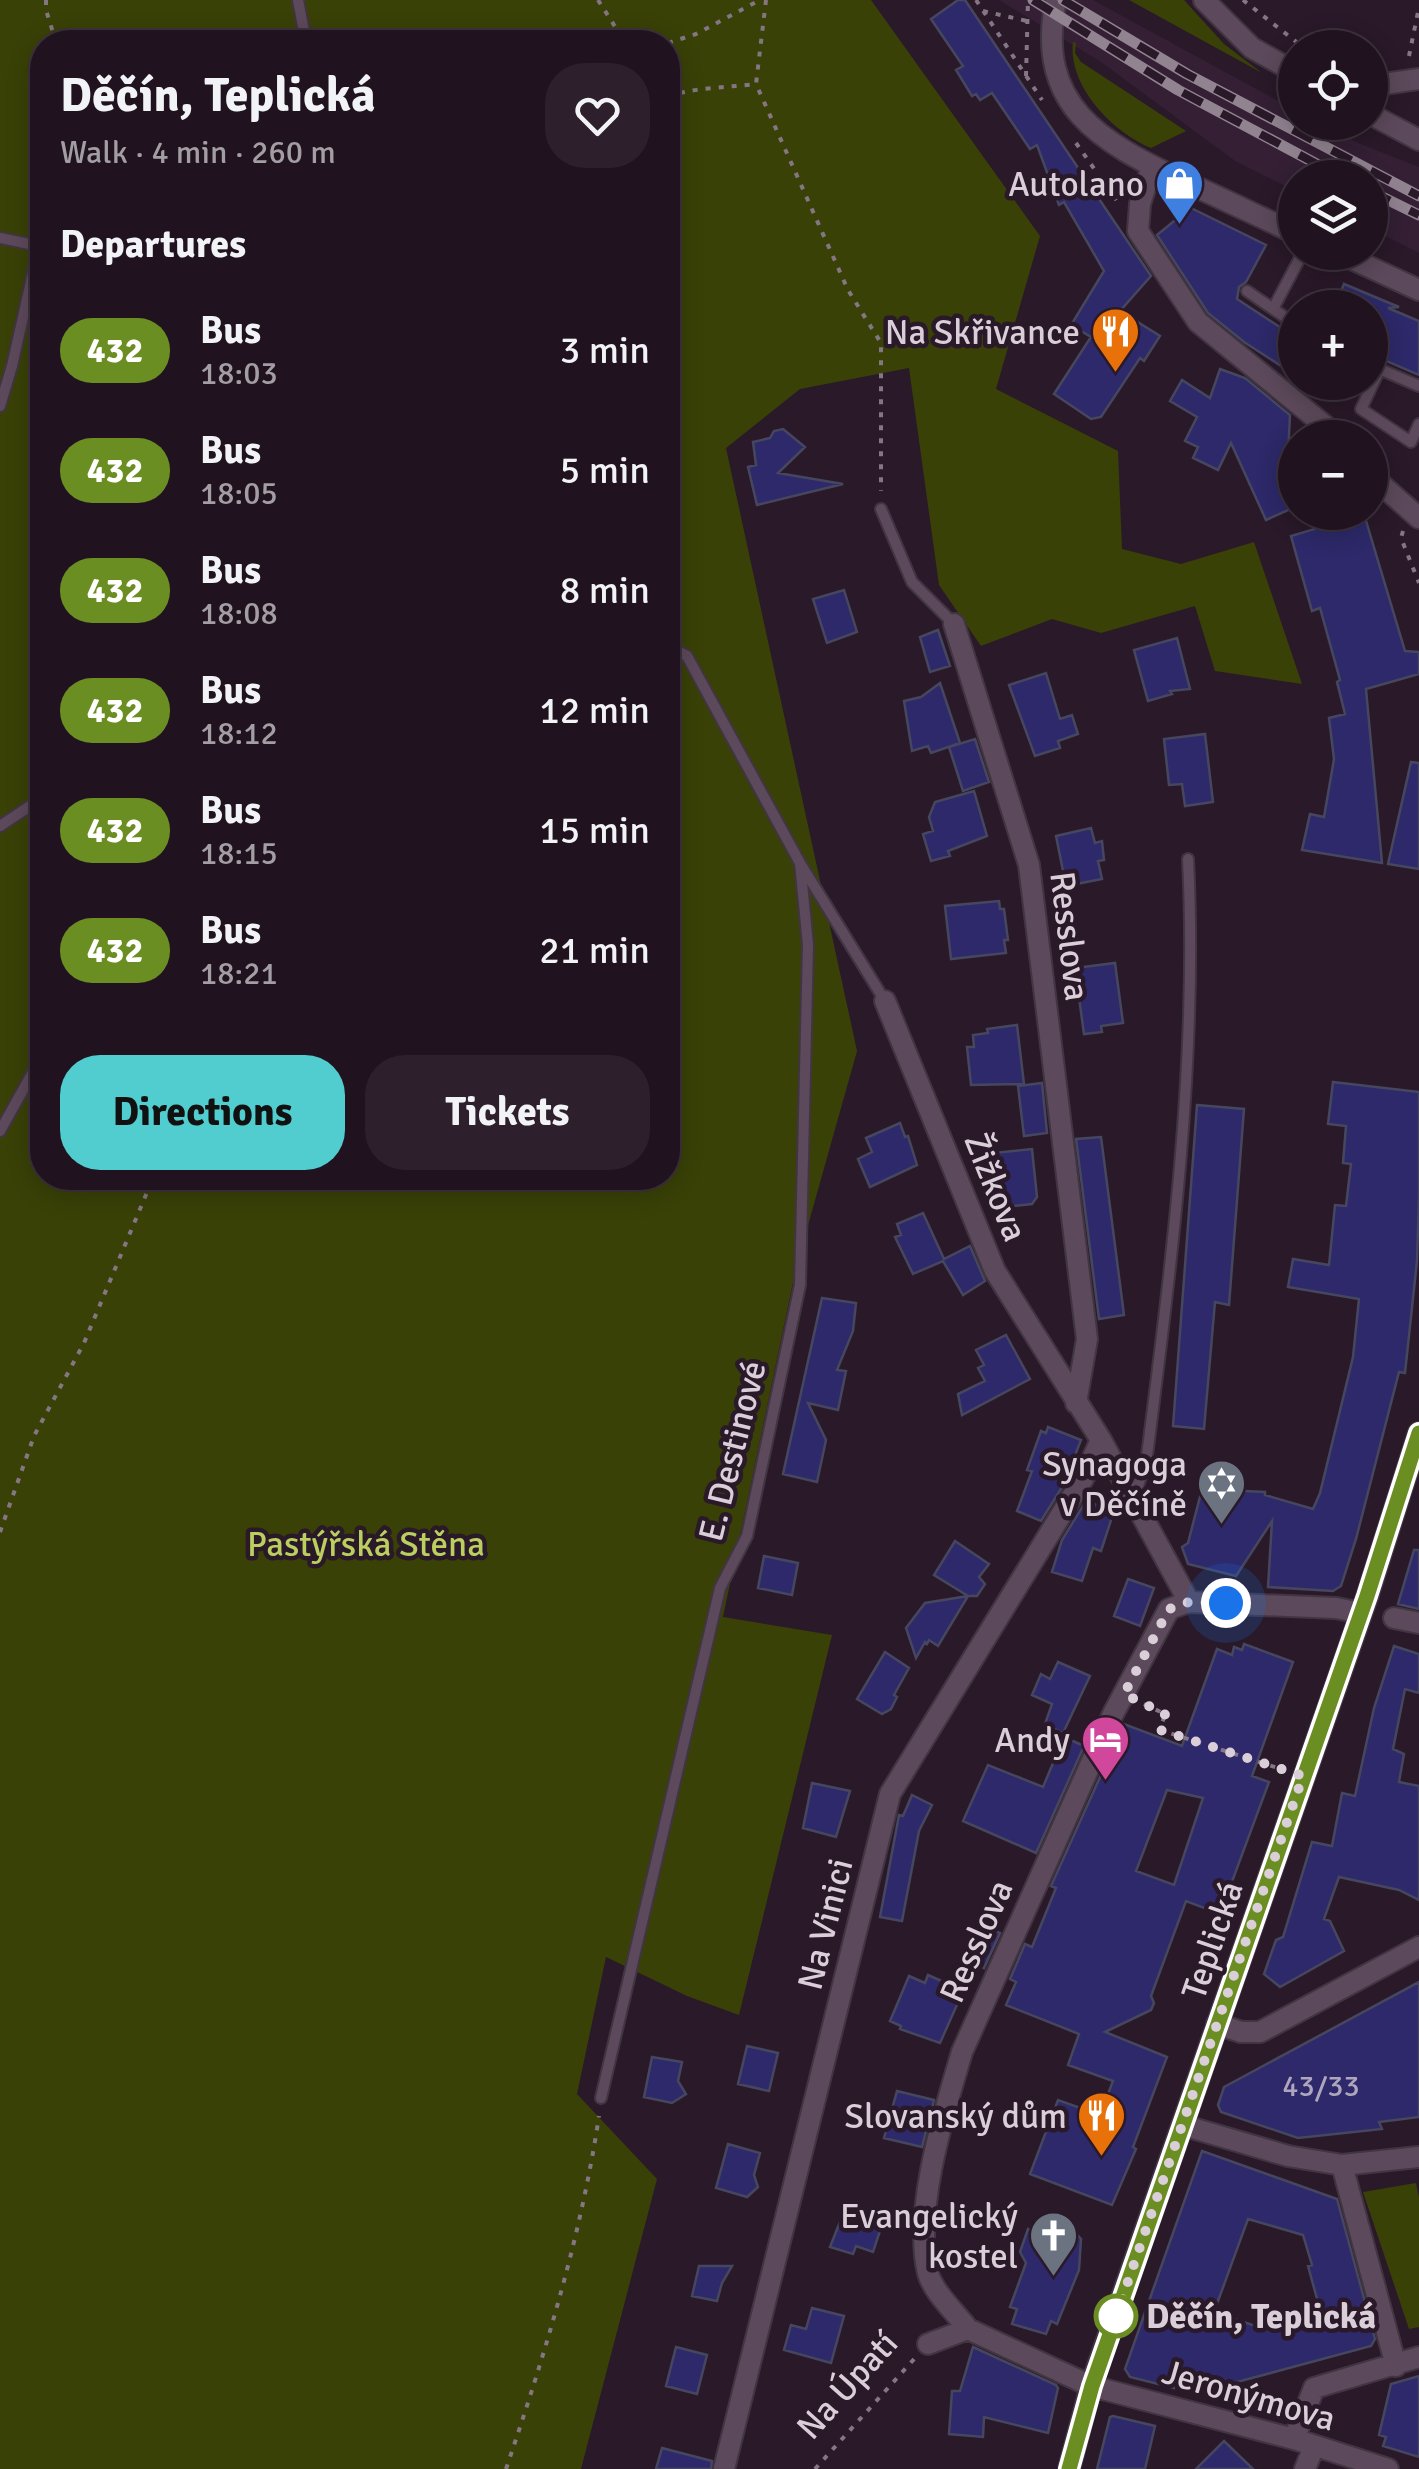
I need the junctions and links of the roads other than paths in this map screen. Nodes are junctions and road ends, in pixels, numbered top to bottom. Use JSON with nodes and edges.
{"nodes":[{"id":1,"x":298,"y":0,"type":"edge"},
{"id":2,"x":1056,"y":0,"type":"edge"},
{"id":3,"x":1204,"y":0,"type":"edge"},
{"id":4,"x":304,"y":30,"type":"edge"},
{"id":5,"x":1278,"y":63,"type":"edge"},
{"id":6,"x":1413,"y":71,"type":"edge"},
{"id":7,"x":1388,"y":80,"type":"edge"},
{"id":8,"x":1388,"y":124,"type":"edge"},
{"id":9,"x":1419,"y":140,"type":"edge"},
{"id":10,"x":1152,"y":166,"type":"junction"},
{"id":11,"x":1278,"y":225,"type":"edge"},
{"id":12,"x":0,"y":238,"type":"edge"},
{"id":13,"x":30,"y":244,"type":"edge"},
{"id":14,"x":1294,"y":270,"type":"edge"},
{"id":15,"x":1376,"y":270,"type":"edge"},
{"id":16,"x":30,"y":286,"type":"edge"},
{"id":17,"x":1419,"y":290,"type":"edge"},
{"id":18,"x":1246,"y":291,"type":"dead end"},
{"id":19,"x":1273,"y":309,"type":"junction"},
{"id":20,"x":1278,"y":312,"type":"edge"},
{"id":21,"x":1388,"y":373,"type":"edge"},
{"id":22,"x":1419,"y":386,"type":"edge"},
{"id":23,"x":1363,"y":400,"type":"edge"},
{"id":24,"x":0,"y":406,"type":"edge"},
{"id":25,"x":1318,"y":420,"type":"edge"},
{"id":26,"x":1419,"y":424,"type":"edge"},
{"id":27,"x":1388,"y":491,"type":"edge"},
{"id":28,"x":881,"y":509,"type":"road end"},
{"id":29,"x":1414,"y":514,"type":"edge"},
{"id":30,"x":954,"y":624,"type":"joint"},
{"id":31,"x":680,"y":652,"type":"edge"},
{"id":32,"x":30,"y":806,"type":"edge"},
{"id":33,"x":0,"y":826,"type":"edge"},
{"id":34,"x":1188,"y":859,"type":"dead end"},
{"id":35,"x":800,"y":862,"type":"junction"},
{"id":36,"x":885,"y":1001,"type":"joint"},
{"id":37,"x":30,"y":1077,"type":"edge"},
{"id":38,"x":0,"y":1131,"type":"edge"},
{"id":39,"x":1076,"y":1403,"type":"junction"},
{"id":40,"x":1419,"y":1433,"type":"edge"},
{"id":41,"x":1100,"y":1440,"type":"junction"},
{"id":42,"x":1134,"y":1501,"type":"junction"},
{"id":43,"x":1189,"y":1602,"type":"junction"},
{"id":44,"x":1361,"y":1613,"type":"junction"},
{"id":45,"x":1394,"y":1618,"type":"dead end"},
{"id":46,"x":1419,"y":1623,"type":"edge"},
{"id":47,"x":1419,"y":1947,"type":"edge"},
{"id":48,"x":1218,"y":2024,"type":"junction"},
{"id":49,"x":601,"y":2098,"type":"road end"},
{"id":50,"x":1182,"y":2125,"type":"junction"},
{"id":51,"x":1419,"y":2157,"type":"edge"},
{"id":52,"x":1342,"y":2165,"type":"junction"},
{"id":53,"x":968,"y":2329,"type":"junction"},
{"id":54,"x":928,"y":2344,"type":"road end"},
{"id":55,"x":1419,"y":2358,"type":"edge"},
{"id":56,"x":1396,"y":2366,"type":"junction"},
{"id":57,"x":1092,"y":2386,"type":"junction"},
{"id":58,"x":1304,"y":2443,"type":"junction"},
{"id":59,"x":724,"y":2469,"type":"edge"},
{"id":60,"x":1070,"y":2469,"type":"edge"},
{"id":61,"x":1305,"y":2469,"type":"edge"},
{"id":62,"x":1388,"y":2469,"type":"edge"}],
"edges":[{"from":1,"to":4,"type":"lane"},
{"from":2,"to":10,"type":"street"},
{"from":3,"to":5,"type":"street"},
{"from":6,"to":7,"type":"street"},
{"from":8,"to":9,"type":"street"},
{"from":10,"to":11,"type":"street"},
{"from":10,"to":25,"type":"street"},
{"from":12,"to":13,"type":"lane"},
{"from":14,"to":19,"type":"lane"},
{"from":15,"to":17,"type":"street"},
{"from":16,"to":24,"type":"lane"},
{"from":18,"to":19,"type":"lane"},
{"from":19,"to":20,"type":"lane"},
{"from":21,"to":22,"type":"lane"},
{"from":23,"to":26,"type":"lane"},
{"from":27,"to":29,"type":"street"},
{"from":28,"to":30,"type":"lane","name":"Resslova"},
{"from":30,"to":39,"type":"street","name":"Resslova"},
{"from":31,"to":35,"type":"lane","name":"Žižkova"},
{"from":32,"to":33,"type":"lane"},
{"from":34,"to":42,"type":"lane"},
{"from":35,"to":36,"type":"lane","name":"Žižkova"},
{"from":35,"to":49,"type":"lane","name":"E. Destinové"},
{"from":36,"to":39,"type":"street","name":"Žižkova"},
{"from":37,"to":38,"type":"lane"},
{"from":39,"to":41,"type":"street","name":"Žižkova"},
{"from":40,"to":44,"type":"street","name":"Teplická"},
{"from":41,"to":42,"type":"street","name":"Žižkova"},
{"from":41,"to":59,"type":"street","name":"Na Vinici"},
{"from":42,"to":43,"type":"street","name":"Žižkova"},
{"from":43,"to":44,"type":"street"},
{"from":43,"to":53,"type":"street","name":"Resslova"},
{"from":44,"to":48,"type":"street","name":"Teplická"},
{"from":45,"to":46,"type":"street"},
{"from":47,"to":48,"type":"street"},
{"from":48,"to":50,"type":"street","name":"Teplická"},
{"from":50,"to":52,"type":"street"},
{"from":50,"to":57,"type":"street","name":"Teplická"},
{"from":51,"to":52,"type":"street"},
{"from":52,"to":56,"type":"street"},
{"from":53,"to":54,"type":"street","name":"Na Úpatí"},
{"from":53,"to":57,"type":"street"},
{"from":55,"to":56,"type":"street"},
{"from":56,"to":58,"type":"street"},
{"from":57,"to":58,"type":"street","name":"Jeronýmova"},
{"from":57,"to":60,"type":"street","name":"Teplická"},
{"from":58,"to":61,"type":"street"},
{"from":58,"to":62,"type":"street","name":"Jeronýmova"}]}
